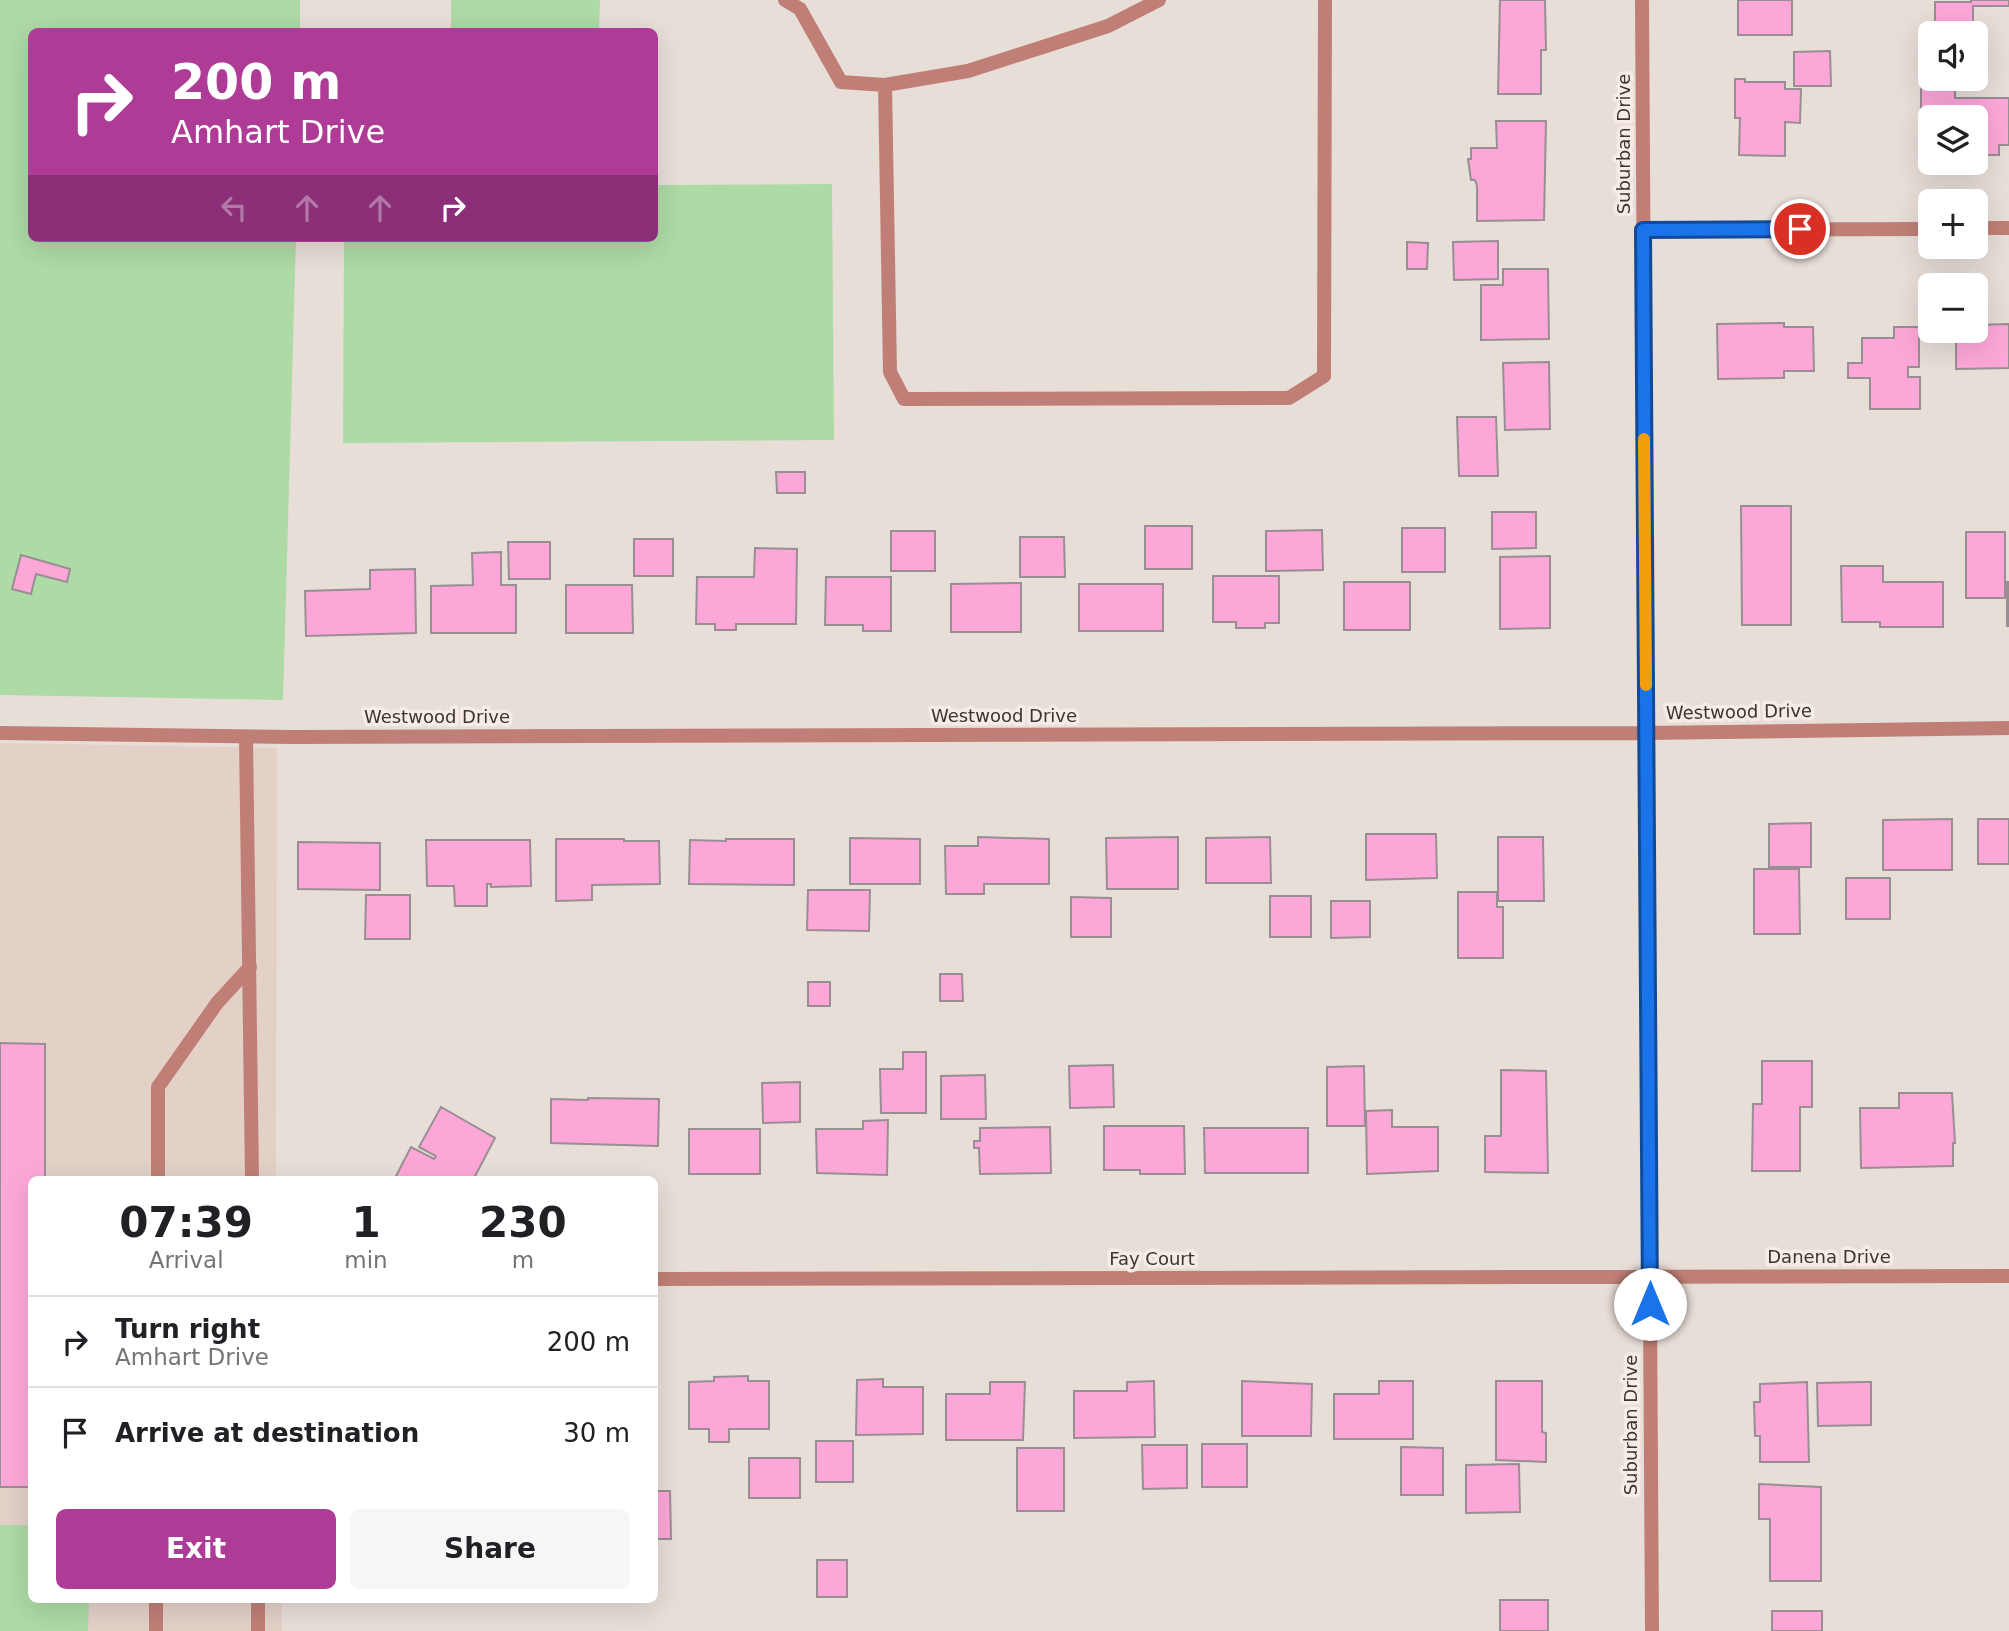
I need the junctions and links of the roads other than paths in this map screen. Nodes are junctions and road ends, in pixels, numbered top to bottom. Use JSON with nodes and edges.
{"nodes":[{"id":1,"x":785,"y":0,"type":"edge"},
{"id":2,"x":1159,"y":0,"type":"edge"},
{"id":3,"x":1325,"y":0,"type":"edge"},
{"id":4,"x":1642,"y":0,"type":"edge"},
{"id":5,"x":885,"y":85,"type":"junction"},
{"id":6,"x":1988,"y":228,"type":"edge"},
{"id":7,"x":2009,"y":228,"type":"edge"},
{"id":8,"x":1918,"y":229,"type":"edge"},
{"id":9,"x":1643,"y":230,"type":"junction"},
{"id":10,"x":2009,"y":728,"type":"edge"},
{"id":11,"x":0,"y":733,"type":"edge"},
{"id":12,"x":1646,"y":733,"type":"junction"},
{"id":13,"x":246,"y":737,"type":"junction"},
{"id":14,"x":250,"y":967,"type":"junction"},
{"id":15,"x":158,"y":1176,"type":"edge"},
{"id":16,"x":252,"y":1176,"type":"edge"},
{"id":17,"x":2009,"y":1276,"type":"edge"},
{"id":18,"x":1650,"y":1277,"type":"junction"},
{"id":19,"x":658,"y":1279,"type":"edge"},
{"id":20,"x":156,"y":1603,"type":"edge"},
{"id":21,"x":258,"y":1603,"type":"edge"},
{"id":22,"x":156,"y":1631,"type":"edge"},
{"id":23,"x":258,"y":1631,"type":"edge"},
{"id":24,"x":1652,"y":1631,"type":"edge"}],
"edges":[{"from":1,"to":5,"type":"street"},
{"from":2,"to":5,"type":"street"},
{"from":3,"to":5,"type":"street"},
{"from":4,"to":9,"type":"street","name":"Suburban Drive"},
{"from":6,"to":7,"type":"street"},
{"from":8,"to":9,"type":"street"},
{"from":9,"to":12,"type":"street","name":"Suburban Drive"},
{"from":10,"to":12,"type":"street","name":"Westwood Drive"},
{"from":11,"to":13,"type":"street","name":"Westwood Drive"},
{"from":12,"to":13,"type":"street","name":"Westwood Drive"},
{"from":12,"to":18,"type":"street","name":"Suburban Drive"},
{"from":13,"to":14,"type":"street"},
{"from":14,"to":15,"type":"street"},
{"from":14,"to":16,"type":"street"},
{"from":17,"to":18,"type":"street","name":"Danena Drive"},
{"from":18,"to":19,"type":"street","name":"Fay Court"},
{"from":18,"to":24,"type":"street","name":"Suburban Drive"},
{"from":20,"to":22,"type":"street"},
{"from":21,"to":23,"type":"street"}]}
